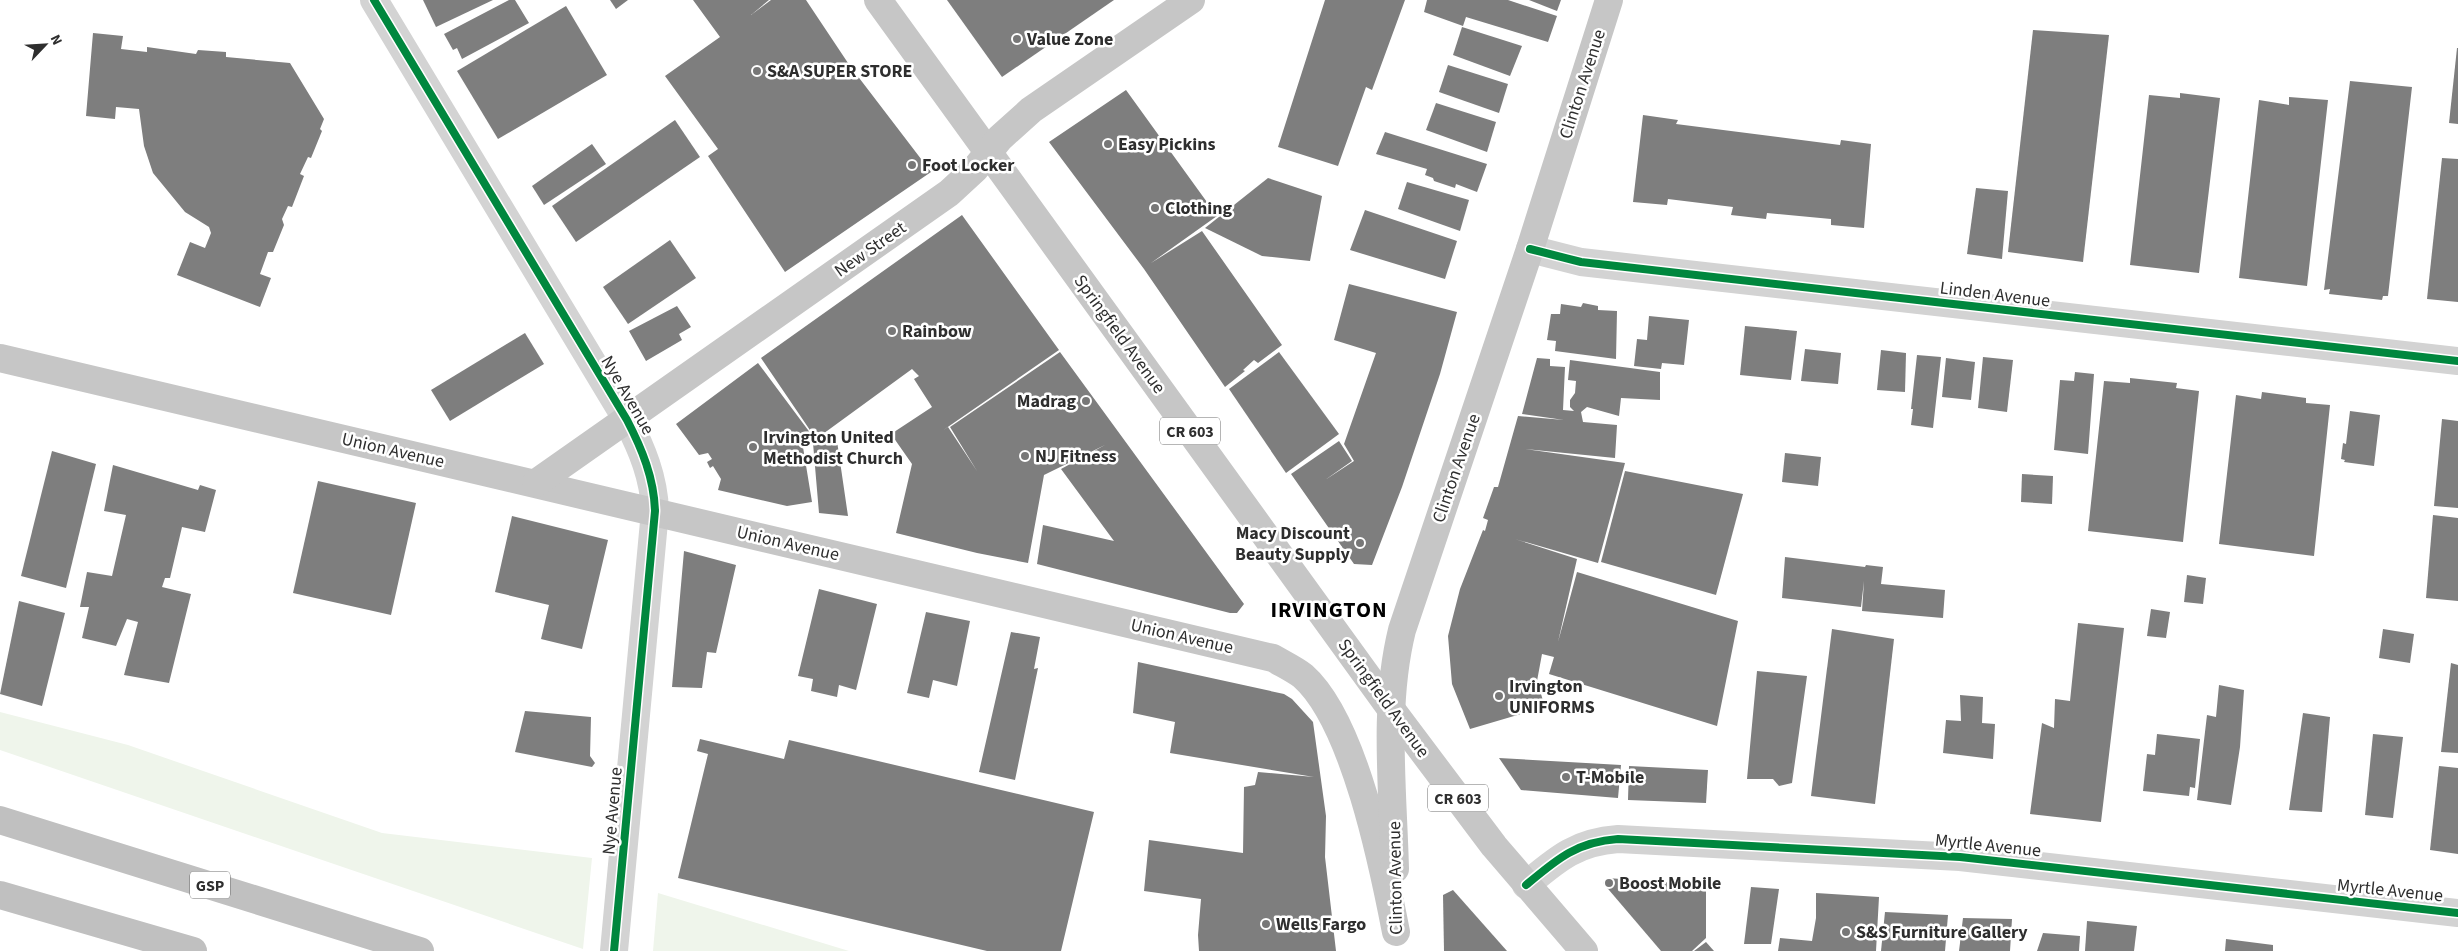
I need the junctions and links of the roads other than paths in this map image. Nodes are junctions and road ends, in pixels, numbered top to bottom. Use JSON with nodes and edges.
{"nodes":[{"id":1,"x":374,"y":0,"type":"edge"},
{"id":2,"x":878,"y":0,"type":"edge"},
{"id":3,"x":1191,"y":0,"type":"edge"},
{"id":4,"x":1609,"y":0,"type":"edge"},
{"id":5,"x":988,"y":153,"type":"junction"},
{"id":6,"x":1530,"y":249,"type":"junction"},
{"id":7,"x":0,"y":358,"type":"edge"},
{"id":8,"x":2458,"y":362,"type":"edge"},
{"id":9,"x":627,"y":420,"type":"junction"},
{"id":10,"x":536,"y":483,"type":"junction"},
{"id":11,"x":655,"y":511,"type":"junction"},
{"id":12,"x":1391,"y":709,"type":"junction"},
{"id":13,"x":0,"y":820,"type":"edge"},
{"id":14,"x":1526,"y":885,"type":"junction"},
{"id":15,"x":0,"y":894,"type":"edge"},
{"id":16,"x":2458,"y":913,"type":"edge"},
{"id":17,"x":1397,"y":941,"type":"edge"},
{"id":18,"x":193,"y":951,"type":"edge"},
{"id":19,"x":420,"y":951,"type":"edge"},
{"id":20,"x":614,"y":951,"type":"edge"},
{"id":21,"x":1584,"y":951,"type":"edge"}],
"edges":[{"from":1,"to":9,"type":"street","name":"Nye Avenue"},
{"from":2,"to":5,"type":"main road","name":"Springfield Avenue","number":"CR 603"},
{"from":3,"to":5,"type":"main road","name":"New Street"},
{"from":4,"to":6,"type":"main road","name":"Clinton Avenue"},
{"from":5,"to":9,"type":"main road","name":"New Street"},
{"from":5,"to":12,"type":"main road","name":"Springfield Avenue","number":"CR 603"},
{"from":6,"to":8,"type":"street","name":"Linden Avenue"},
{"from":6,"to":12,"type":"main road","name":"Clinton Avenue"},
{"from":7,"to":10,"type":"main road","name":"Union Avenue"},
{"from":9,"to":10,"type":"main road","name":"New Street"},
{"from":9,"to":11,"type":"street","name":"Nye Avenue"},
{"from":10,"to":11,"type":"main road","name":"Union Avenue"},
{"from":11,"to":17,"type":"main road","name":"Union Avenue"},
{"from":11,"to":20,"type":"street","name":"Nye Avenue"},
{"from":12,"to":14,"type":"main road","name":"Springfield Avenue","number":"CR 603"},
{"from":12,"to":17,"type":"main road","name":"Clinton Avenue"},
{"from":13,"to":19,"type":"highway","number":"GSP"},
{"from":14,"to":16,"type":"street","name":"Myrtle Avenue"},
{"from":14,"to":21,"type":"main road","name":"Springfield Avenue","number":"CR 603"},
{"from":15,"to":18,"type":"highway"}]}
